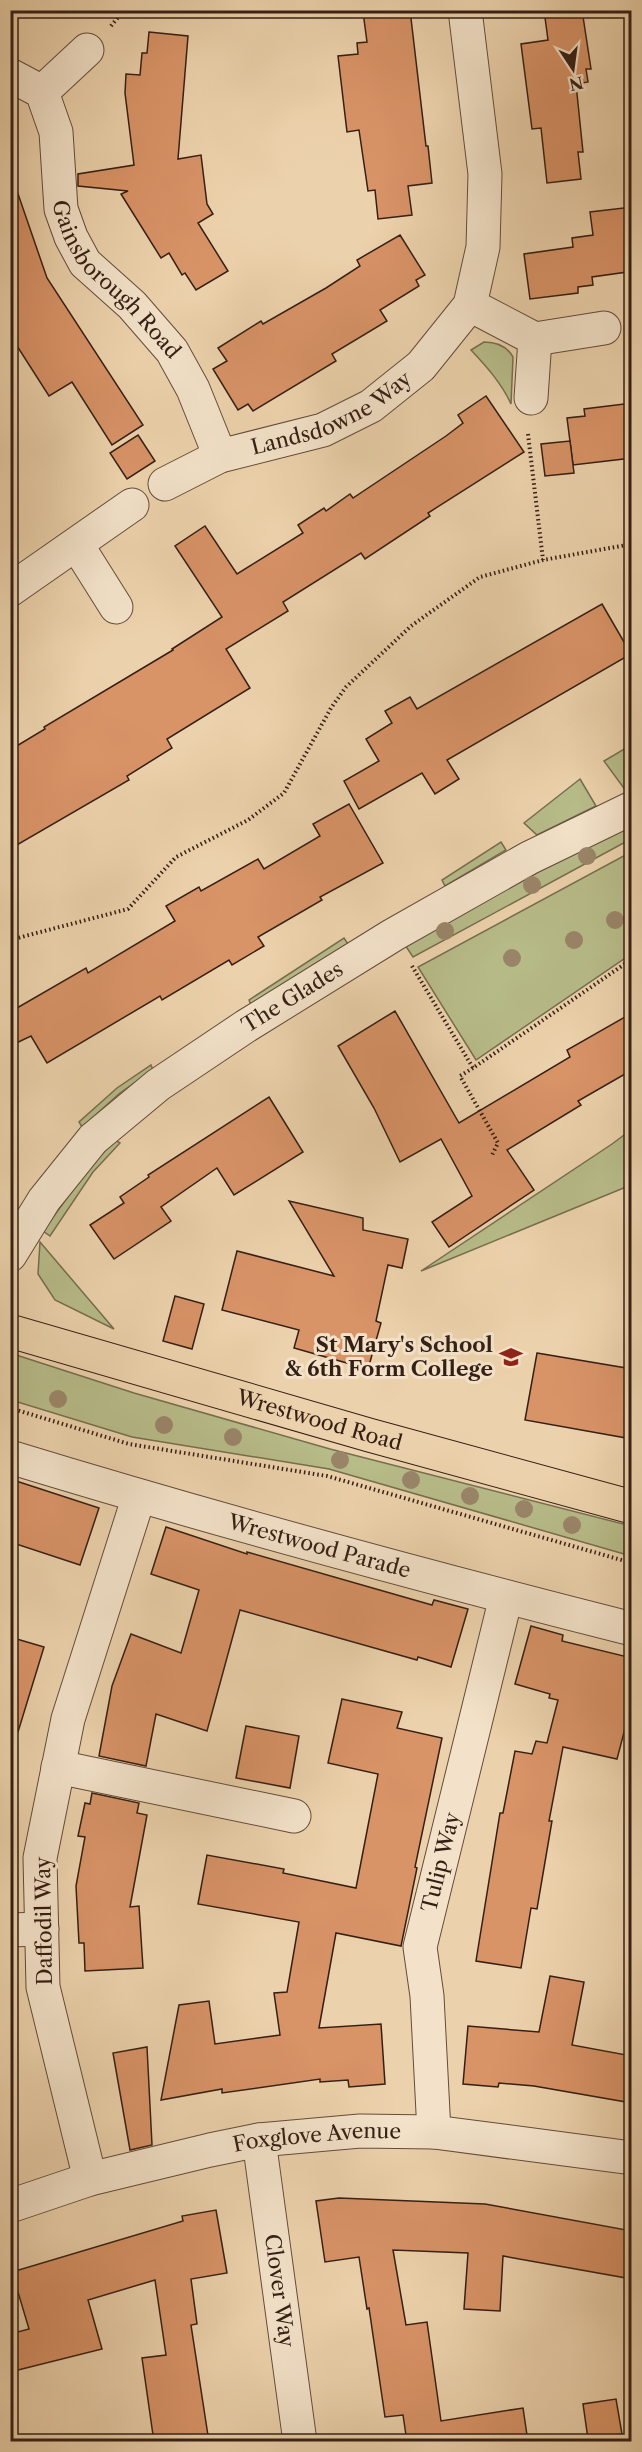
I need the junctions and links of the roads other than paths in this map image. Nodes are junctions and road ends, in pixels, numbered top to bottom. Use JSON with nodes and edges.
{"nodes":[{"id":1,"x":465,"y":10,"type":"edge"},
{"id":2,"x":87,"y":50,"type":"dead end"},
{"id":3,"x":10,"y":75,"type":"edge"},
{"id":4,"x":42,"y":93,"type":"junction"},
{"id":5,"x":470,"y":305,"type":"junction"},
{"id":6,"x":604,"y":328,"type":"dead end"},
{"id":7,"x":535,"y":339,"type":"junction"},
{"id":8,"x":531,"y":398,"type":"road end"},
{"id":9,"x":220,"y":456,"type":"junction"},
{"id":10,"x":165,"y":484,"type":"dead end"},
{"id":11,"x":132,"y":505,"type":"dead end"},
{"id":12,"x":76,"y":545,"type":"junction"},
{"id":13,"x":10,"y":590,"type":"edge"},
{"id":14,"x":116,"y":608,"type":"dead end"},
{"id":15,"x":632,"y":808,"type":"edge"},
{"id":16,"x":10,"y":1255,"type":"edge"},
{"id":17,"x":10,"y":1331,"type":"edge"},
{"id":18,"x":10,"y":1457,"type":"edge"},
{"id":19,"x":139,"y":1496,"type":"junction"},
{"id":20,"x":632,"y":1507,"type":"edge"},
{"id":21,"x":506,"y":1597,"type":"junction"},
{"id":22,"x":632,"y":1629,"type":"edge"},
{"id":23,"x":58,"y":1767,"type":"junction"},
{"id":24,"x":294,"y":1816,"type":"dead end"},
{"id":25,"x":26,"y":1929,"type":"edge"},
{"id":26,"x":434,"y":2132,"type":"junction"},
{"id":27,"x":259,"y":2140,"type":"junction"},
{"id":28,"x":632,"y":2158,"type":"edge"},
{"id":29,"x":90,"y":2179,"type":"junction"},
{"id":30,"x":10,"y":2206,"type":"edge"},
{"id":31,"x":300,"y":2442,"type":"edge"}],
"edges":[{"from":1,"to":5,"type":"street","name":"Landsdowne Way"},
{"from":2,"to":4,"type":"street"},
{"from":3,"to":4,"type":"street"},
{"from":4,"to":9,"type":"street","name":"Gainsborough Road"},
{"from":5,"to":7,"type":"street"},
{"from":5,"to":9,"type":"street","name":"Landsdowne Way"},
{"from":6,"to":7,"type":"street"},
{"from":7,"to":8,"type":"street"},
{"from":9,"to":10,"type":"street","name":"Landsdowne Way"},
{"from":11,"to":12,"type":"street"},
{"from":12,"to":13,"type":"street"},
{"from":12,"to":14,"type":"street"},
{"from":15,"to":16,"type":"street","name":"The Glades"},
{"from":17,"to":20,"type":"main road","name":"Wrestwood Road"},
{"from":18,"to":19,"type":"street","name":"Wrestwood Parade"},
{"from":19,"to":21,"type":"street","name":"Wrestwood Parade"},
{"from":19,"to":23,"type":"street","name":"Daffodil Way"},
{"from":21,"to":22,"type":"street","name":"Wrestwood Parade"},
{"from":21,"to":26,"type":"street","name":"Tulip Way"},
{"from":23,"to":24,"type":"street"},
{"from":23,"to":25,"type":"street","name":"Daffodil Way"},
{"from":25,"to":29,"type":"street","name":"Daffodil Way"},
{"from":26,"to":27,"type":"street","name":"Foxglove Avenue"},
{"from":26,"to":28,"type":"street","name":"Foxglove Avenue"},
{"from":27,"to":29,"type":"street","name":"Foxglove Avenue"},
{"from":27,"to":31,"type":"street","name":"Clover Way"},
{"from":29,"to":30,"type":"street","name":"Foxglove Avenue"}]}
